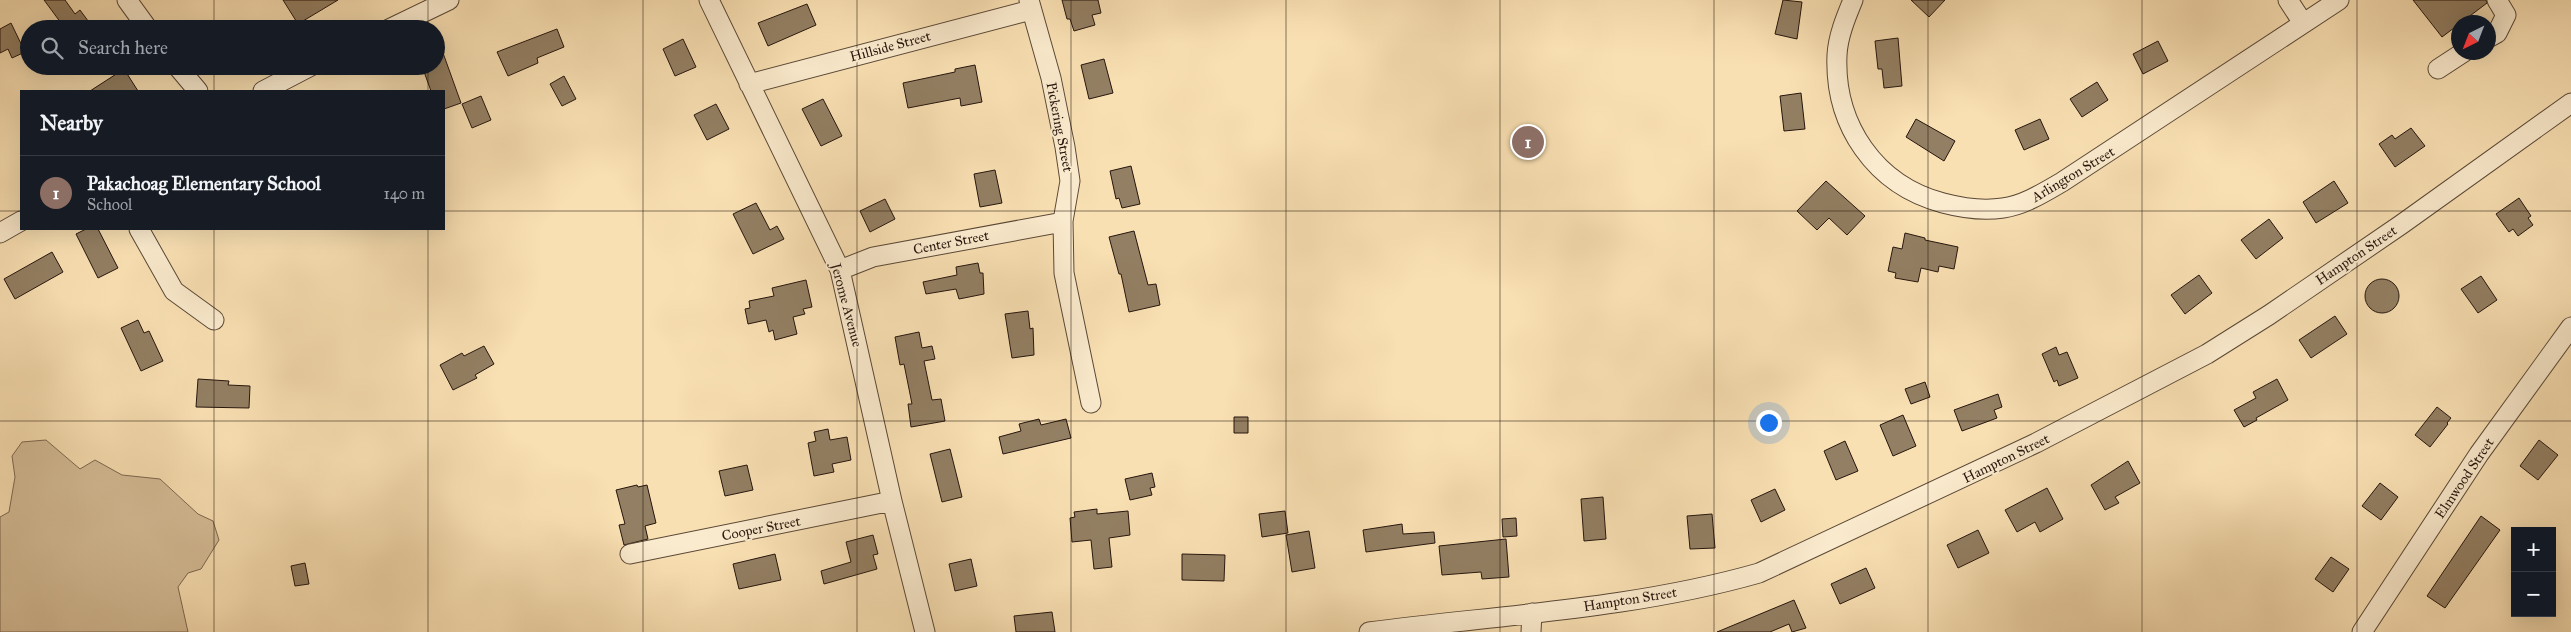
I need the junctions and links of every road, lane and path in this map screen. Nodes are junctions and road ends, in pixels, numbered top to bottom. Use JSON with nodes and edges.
{"nodes":[{"id":1,"x":127,"y":0,"type":"edge"},
{"id":2,"x":449,"y":0,"type":"edge"},
{"id":3,"x":709,"y":0,"type":"edge"},
{"id":4,"x":1853,"y":0,"type":"edge"},
{"id":5,"x":2288,"y":0,"type":"edge"},
{"id":6,"x":2340,"y":0,"type":"edge"},
{"id":7,"x":2498,"y":0,"type":"edge"},
{"id":8,"x":1030,"y":5,"type":"edge"},
{"id":9,"x":141,"y":20,"type":"edge"},
{"id":10,"x":408,"y":20,"type":"edge"},
{"id":11,"x":2303,"y":23,"type":"junction"},
{"id":12,"x":2496,"y":34,"type":"edge"},
{"id":13,"x":2451,"y":60,"type":"edge"},
{"id":14,"x":2438,"y":68,"type":"dead end"},
{"id":15,"x":185,"y":75,"type":"edge"},
{"id":16,"x":294,"y":75,"type":"edge"},
{"id":17,"x":749,"y":84,"type":"junction"},
{"id":18,"x":197,"y":90,"type":"edge"},
{"id":19,"x":265,"y":90,"type":"edge"},
{"id":20,"x":2571,"y":103,"type":"edge"},
{"id":21,"x":20,"y":222,"type":"edge"},
{"id":22,"x":1063,"y":222,"type":"junction"},
{"id":23,"x":140,"y":230,"type":"edge"},
{"id":24,"x":0,"y":233,"type":"edge"},
{"id":25,"x":840,"y":270,"type":"junction"},
{"id":26,"x":214,"y":320,"type":"dead end"},
{"id":27,"x":2571,"y":327,"type":"edge"},
{"id":28,"x":1091,"y":403,"type":"dead end"},
{"id":29,"x":892,"y":501,"type":"junction"},
{"id":30,"x":630,"y":554,"type":"dead end"},
{"id":31,"x":1532,"y":623,"type":"edge"},
{"id":32,"x":926,"y":632,"type":"edge"},
{"id":33,"x":1369,"y":632,"type":"edge"},
{"id":34,"x":2362,"y":632,"type":"edge"}],
"edges":[{"from":1,"to":9,"type":"street"},
{"from":2,"to":10,"type":"street"},
{"from":3,"to":17,"type":"street","name":"Jerome Avenue"},
{"from":4,"to":11,"type":"street","name":"Arlington Street"},
{"from":5,"to":11,"type":"street"},
{"from":6,"to":11,"type":"street","name":"Arlington Street"},
{"from":7,"to":12,"type":"street"},
{"from":8,"to":17,"type":"street","name":"Hillside Street"},
{"from":8,"to":22,"type":"street","name":"Pickering Street"},
{"from":13,"to":14,"type":"street"},
{"from":15,"to":18,"type":"street"},
{"from":16,"to":19,"type":"street"},
{"from":17,"to":25,"type":"street","name":"Jerome Avenue"},
{"from":20,"to":31,"type":"street","name":"Hampton Street"},
{"from":21,"to":24,"type":"street"},
{"from":22,"to":25,"type":"street","name":"Center Street"},
{"from":22,"to":28,"type":"street","name":"Pickering Street"},
{"from":23,"to":26,"type":"street"},
{"from":25,"to":29,"type":"street","name":"Jerome Avenue"},
{"from":27,"to":34,"type":"street","name":"Elmwood Street"},
{"from":29,"to":30,"type":"street","name":"Cooper Street"},
{"from":29,"to":32,"type":"street","name":"Jerome Avenue"},
{"from":31,"to":33,"type":"street","name":"Hampton Street"}]}
